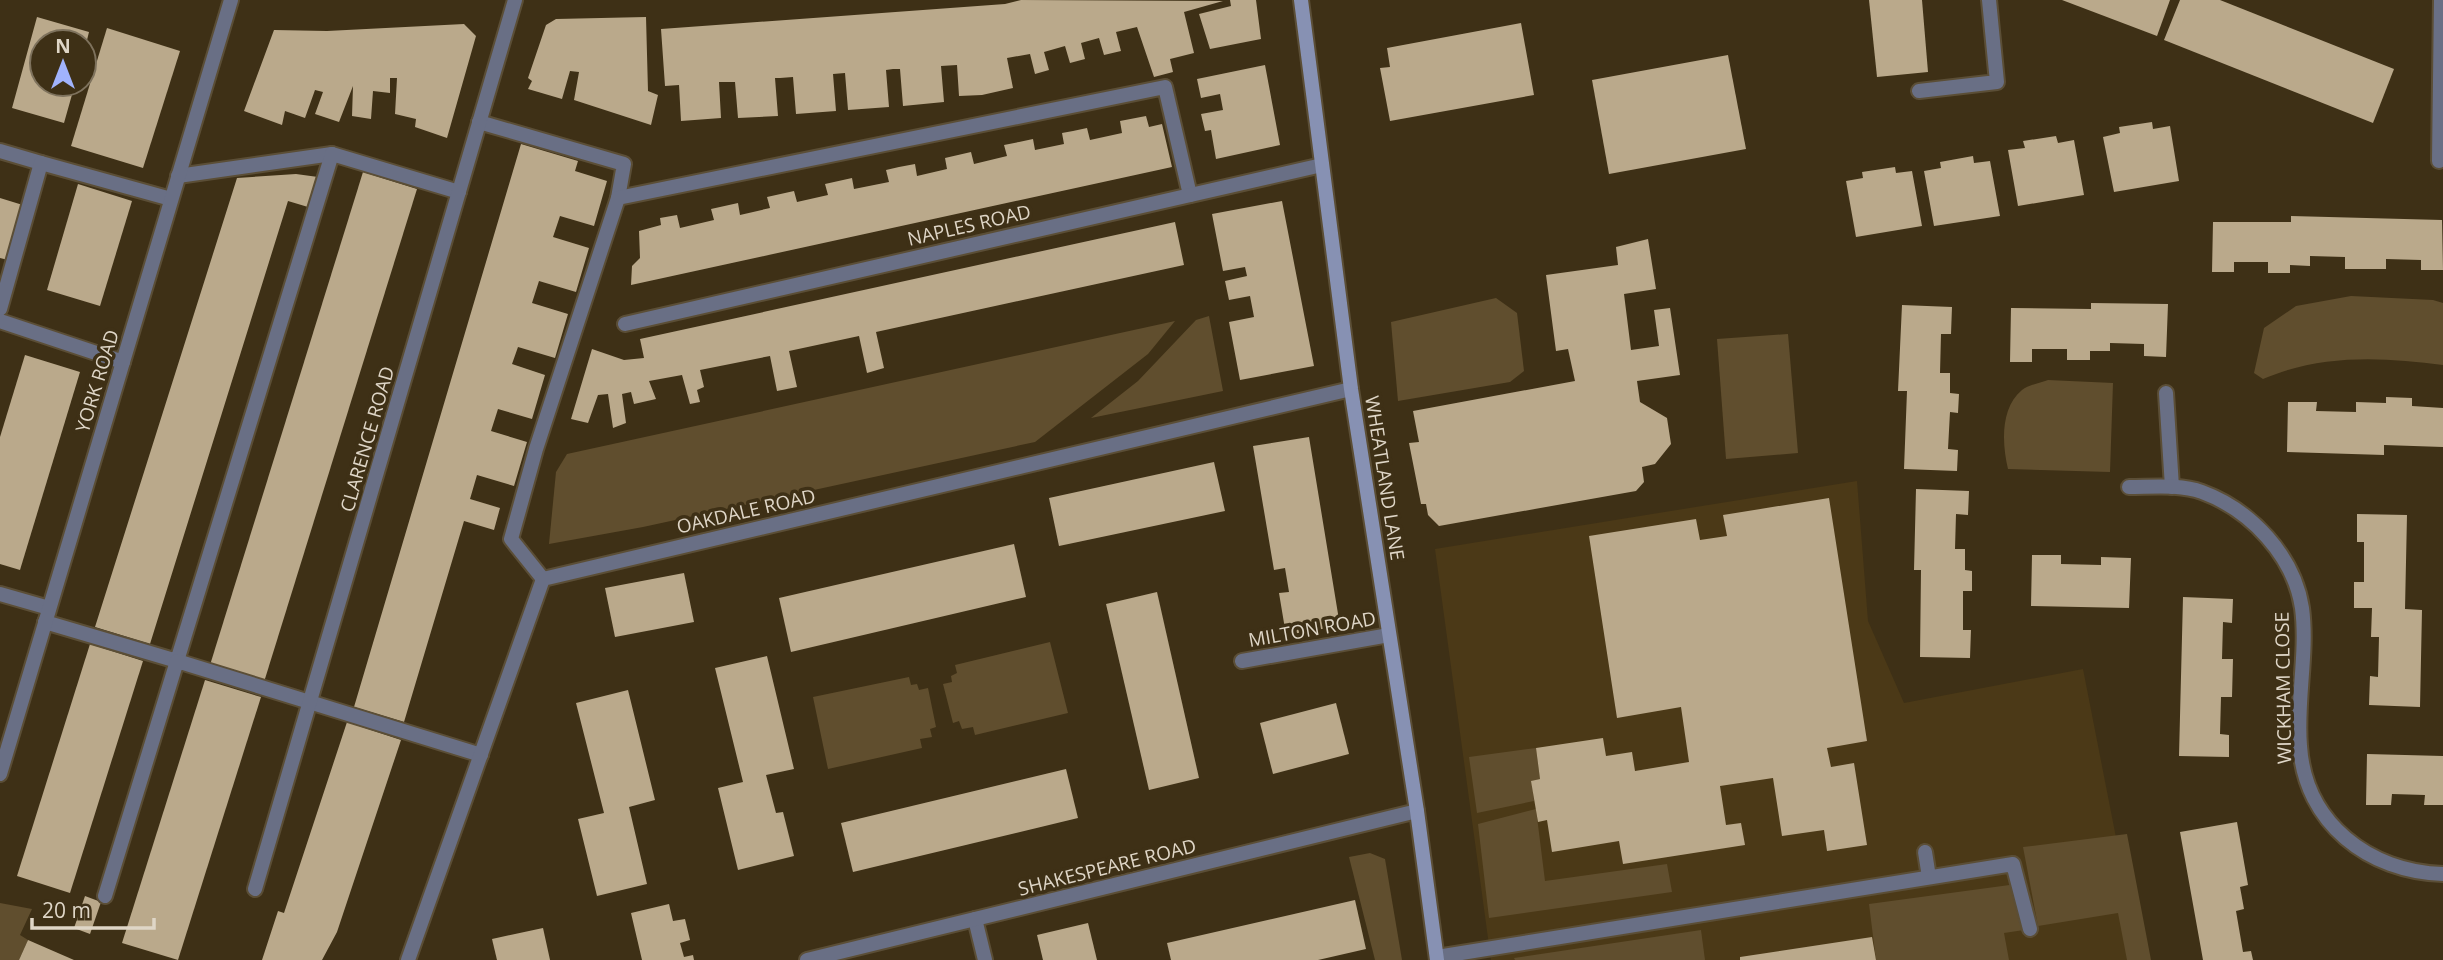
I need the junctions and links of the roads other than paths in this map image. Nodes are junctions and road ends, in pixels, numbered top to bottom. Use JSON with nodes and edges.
{"nodes":[{"id":1,"x":231,"y":0,"type":"edge"},
{"id":2,"x":515,"y":0,"type":"edge"},
{"id":3,"x":1301,"y":0,"type":"edge"},
{"id":4,"x":1989,"y":0,"type":"edge"},
{"id":5,"x":2441,"y":0,"type":"edge"},
{"id":6,"x":1919,"y":91,"type":"dead end"},
{"id":7,"x":479,"y":122,"type":"junction"},
{"id":8,"x":0,"y":151,"type":"edge"},
{"id":9,"x":332,"y":154,"type":"junction"},
{"id":10,"x":2439,"y":161,"type":"dead end"},
{"id":11,"x":41,"y":163,"type":"junction"},
{"id":12,"x":1322,"y":165,"type":"junction"},
{"id":13,"x":178,"y":176,"type":"junction"},
{"id":14,"x":459,"y":192,"type":"junction"},
{"id":15,"x":1190,"y":195,"type":"junction"},
{"id":16,"x":618,"y":198,"type":"junction"},
{"id":17,"x":171,"y":199,"type":"junction"},
{"id":18,"x":0,"y":309,"type":"edge"},
{"id":19,"x":0,"y":320,"type":"edge"},
{"id":20,"x":625,"y":324,"type":"dead end"},
{"id":21,"x":123,"y":362,"type":"junction"},
{"id":22,"x":1351,"y":389,"type":"junction"},
{"id":23,"x":2165,"y":393,"type":"dead end"},
{"id":24,"x":2129,"y":487,"type":"dead end"},
{"id":25,"x":2172,"y":487,"type":"junction"},
{"id":26,"x":544,"y":579,"type":"junction"},
{"id":27,"x":0,"y":594,"type":"edge"},
{"id":28,"x":48,"y":615,"type":"junction"},
{"id":29,"x":1390,"y":635,"type":"junction"},
{"id":30,"x":177,"y":661,"type":"junction"},
{"id":31,"x":1242,"y":661,"type":"dead end"},
{"id":32,"x":310,"y":702,"type":"junction"},
{"id":33,"x":481,"y":755,"type":"junction"},
{"id":34,"x":0,"y":774,"type":"edge"},
{"id":35,"x":1418,"y":811,"type":"junction"},
{"id":36,"x":1925,"y":852,"type":"dead end"},
{"id":37,"x":2443,"y":874,"type":"edge"},
{"id":38,"x":1929,"y":877,"type":"junction"},
{"id":39,"x":255,"y":889,"type":"dead end"},
{"id":40,"x":105,"y":896,"type":"dead end"},
{"id":41,"x":975,"y":919,"type":"junction"},
{"id":42,"x":2030,"y":929,"type":"dead end"},
{"id":43,"x":1437,"y":959,"type":"edge"},
{"id":44,"x":408,"y":960,"type":"edge"},
{"id":45,"x":807,"y":960,"type":"edge"},
{"id":46,"x":985,"y":960,"type":"edge"}],
"edges":[{"from":1,"to":13,"type":"street","name":"YORK ROAD"},
{"from":2,"to":7,"type":"street","name":"CLARENCE ROAD"},
{"from":3,"to":12,"type":"main road","name":"WHEATLAND LANE"},
{"from":4,"to":6,"type":"street"},
{"from":5,"to":10,"type":"street"},
{"from":7,"to":14,"type":"street","name":"CLARENCE ROAD"},
{"from":7,"to":16,"type":"street"},
{"from":8,"to":11,"type":"street"},
{"from":9,"to":13,"type":"street"},
{"from":9,"to":14,"type":"street"},
{"from":9,"to":30,"type":"street"},
{"from":11,"to":17,"type":"street"},
{"from":11,"to":18,"type":"street"},
{"from":12,"to":15,"type":"street","name":"NAPLES ROAD"},
{"from":12,"to":22,"type":"main road","name":"WHEATLAND LANE"},
{"from":13,"to":17,"type":"street","name":"YORK ROAD"},
{"from":14,"to":32,"type":"street","name":"CLARENCE ROAD"},
{"from":15,"to":16,"type":"street"},
{"from":15,"to":20,"type":"street","name":"NAPLES ROAD"},
{"from":16,"to":26,"type":"street"},
{"from":17,"to":21,"type":"street","name":"YORK ROAD"},
{"from":19,"to":21,"type":"street"},
{"from":21,"to":28,"type":"street","name":"YORK ROAD"},
{"from":22,"to":26,"type":"street","name":"OAKDALE ROAD"},
{"from":22,"to":29,"type":"main road","name":"WHEATLAND LANE"},
{"from":23,"to":25,"type":"street"},
{"from":24,"to":25,"type":"street","name":"WICKHAM CLOSE"},
{"from":25,"to":37,"type":"street","name":"WICKHAM CLOSE"},
{"from":26,"to":33,"type":"street"},
{"from":27,"to":28,"type":"street"},
{"from":28,"to":30,"type":"street"},
{"from":28,"to":34,"type":"street","name":"YORK ROAD"},
{"from":29,"to":31,"type":"street","name":"MILTON ROAD"},
{"from":29,"to":35,"type":"main road","name":"WHEATLAND LANE"},
{"from":30,"to":32,"type":"street"},
{"from":30,"to":40,"type":"street"},
{"from":32,"to":33,"type":"street"},
{"from":32,"to":39,"type":"street","name":"CLARENCE ROAD"},
{"from":33,"to":44,"type":"street"},
{"from":35,"to":41,"type":"street","name":"SHAKESPEARE ROAD"},
{"from":35,"to":43,"type":"main road","name":"WHEATLAND LANE"},
{"from":36,"to":38,"type":"street"},
{"from":38,"to":42,"type":"street"},
{"from":38,"to":43,"type":"street"},
{"from":41,"to":45,"type":"street","name":"SHAKESPEARE ROAD"},
{"from":41,"to":46,"type":"street"}]}
